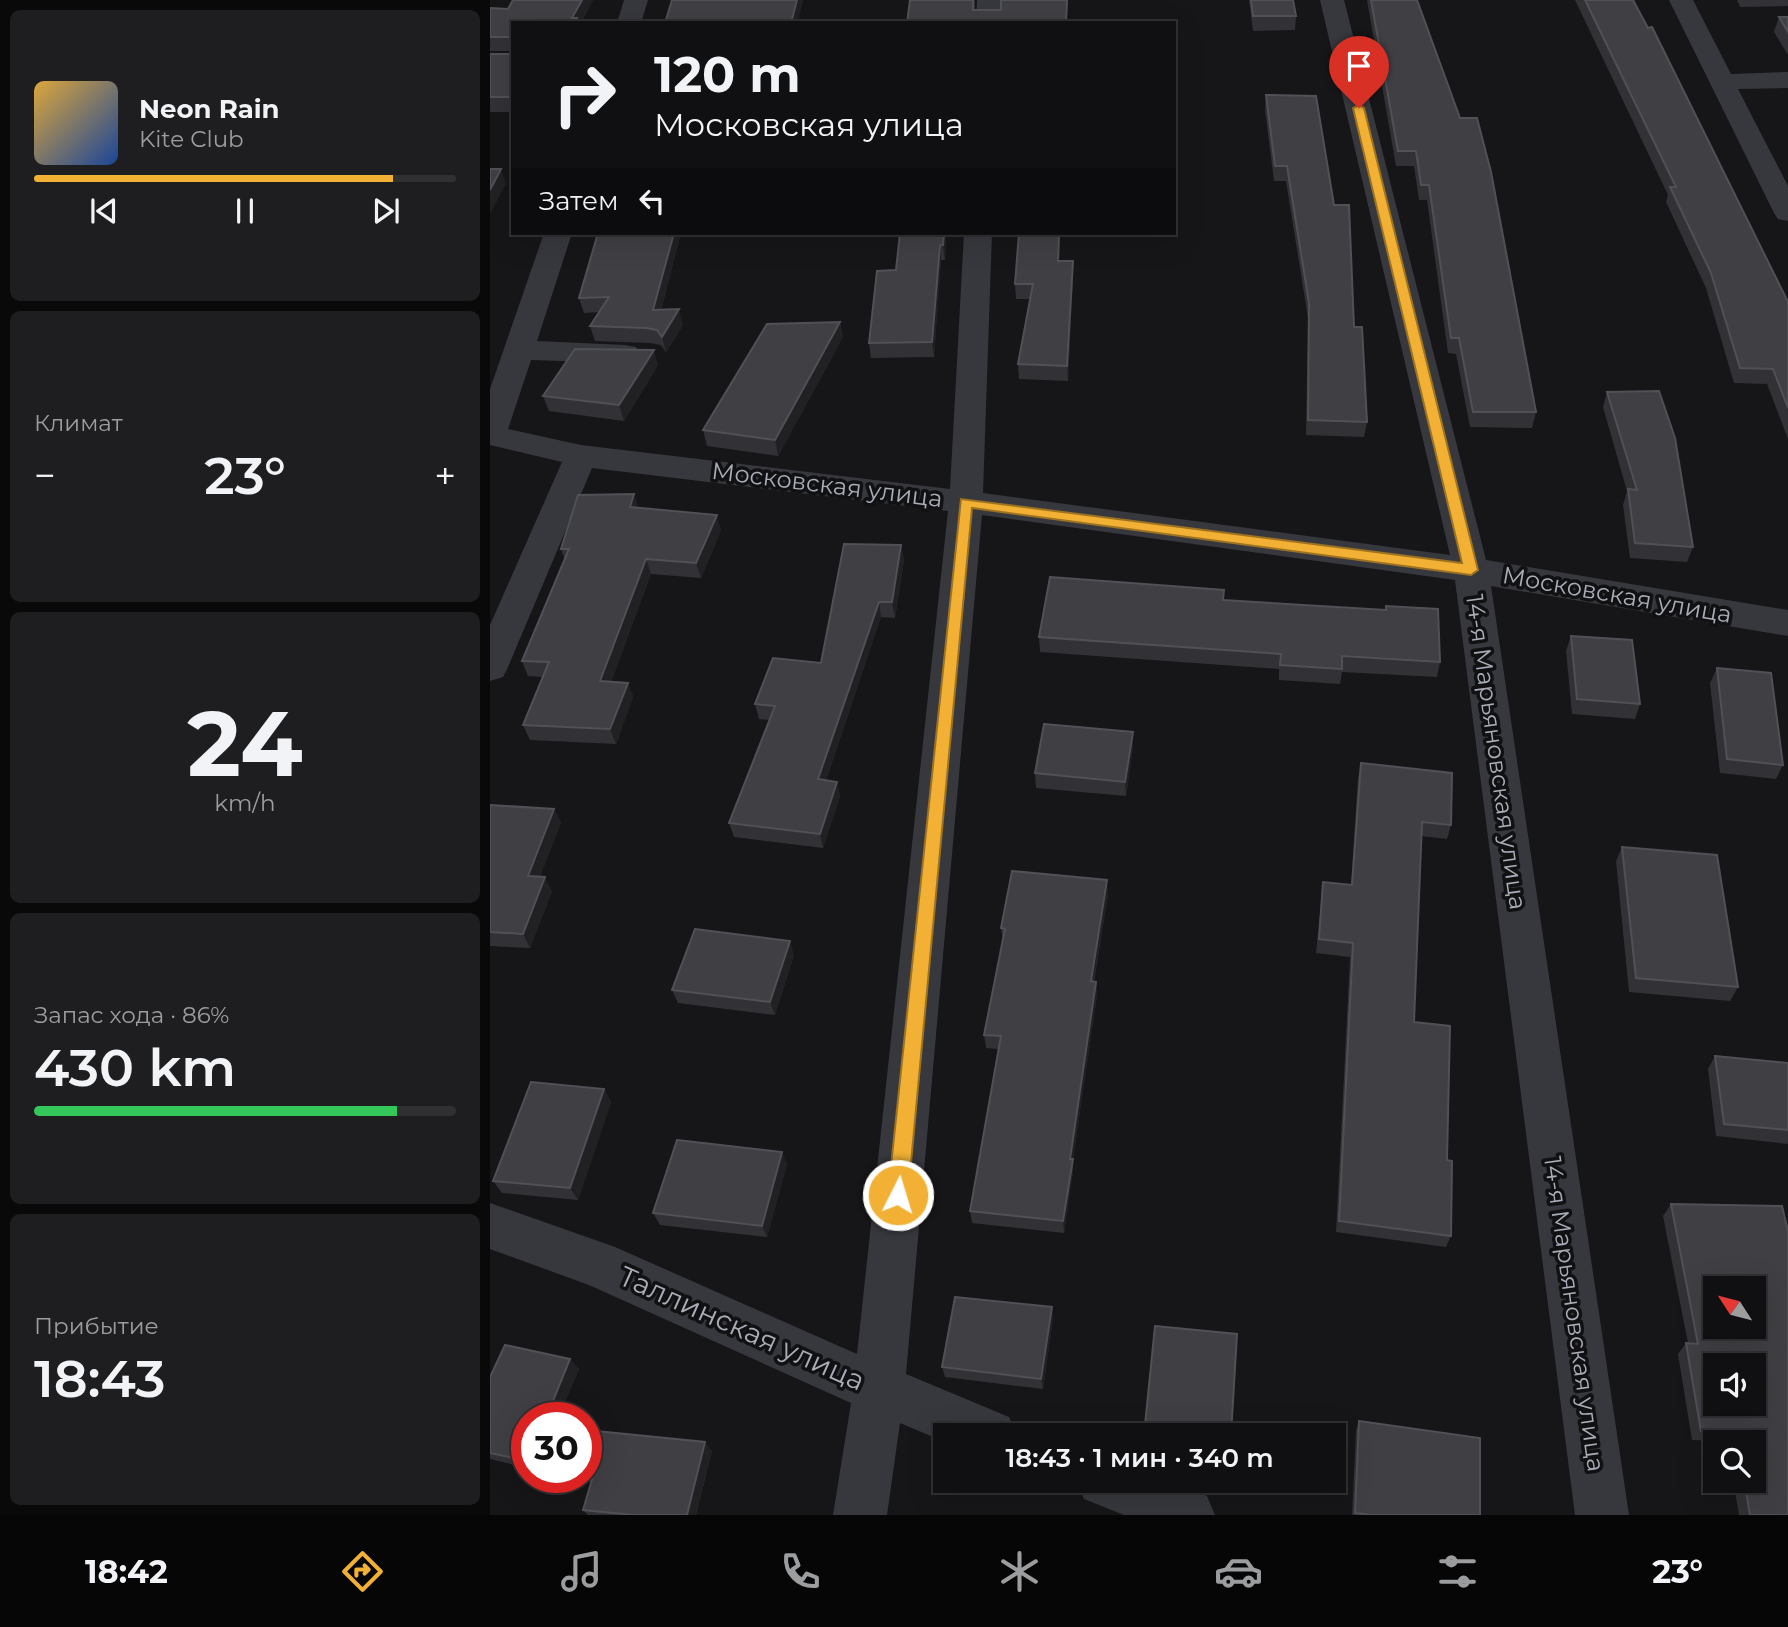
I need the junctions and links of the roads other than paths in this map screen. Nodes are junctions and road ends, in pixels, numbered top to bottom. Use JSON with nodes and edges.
{"nodes":[{"id":1,"x":636,"y":0,"type":"edge"},
{"id":2,"x":989,"y":0,"type":"edge"},
{"id":3,"x":1332,"y":0,"type":"edge"},
{"id":4,"x":1681,"y":0,"type":"edge"},
{"id":5,"x":630,"y":21,"type":"edge"},
{"id":6,"x":988,"y":21,"type":"edge"},
{"id":7,"x":1788,"y":80,"type":"edge"},
{"id":8,"x":1721,"y":82,"type":"junction"},
{"id":9,"x":1788,"y":213,"type":"edge"},
{"id":10,"x":557,"y":235,"type":"edge"},
{"id":11,"x":978,"y":235,"type":"edge"},
{"id":12,"x":518,"y":350,"type":"junction"},
{"id":13,"x":650,"y":355,"type":"edge"},
{"id":14,"x":490,"y":435,"type":"edge"},
{"id":15,"x":581,"y":456,"type":"junction"},
{"id":16,"x":966,"y":502,"type":"junction"},
{"id":17,"x":1471,"y":570,"type":"junction"},
{"id":18,"x":1788,"y":624,"type":"edge"},
{"id":19,"x":490,"y":667,"type":"edge"},
{"id":20,"x":490,"y":1226,"type":"edge"},
{"id":21,"x":879,"y":1389,"type":"junction"},
{"id":22,"x":962,"y":1423,"type":"edge"},
{"id":23,"x":1135,"y":1493,"type":"edge"},
{"id":24,"x":860,"y":1515,"type":"edge"},
{"id":25,"x":1188,"y":1515,"type":"edge"},
{"id":26,"x":1602,"y":1515,"type":"edge"}],
"edges":[{"from":1,"to":5,"type":"street"},
{"from":2,"to":6,"type":"street"},
{"from":3,"to":17,"type":"street","name":"14-я Марьяновская улица"},
{"from":4,"to":8,"type":"street"},
{"from":7,"to":8,"type":"street"},
{"from":8,"to":9,"type":"street"},
{"from":10,"to":12,"type":"street"},
{"from":11,"to":16,"type":"street"},
{"from":12,"to":13,"type":"street"},
{"from":12,"to":14,"type":"street"},
{"from":14,"to":15,"type":"street","name":"Московская улица"},
{"from":15,"to":16,"type":"street","name":"Московская улица"},
{"from":15,"to":19,"type":"street"},
{"from":16,"to":17,"type":"street","name":"Московская улица"},
{"from":16,"to":21,"type":"street"},
{"from":17,"to":18,"type":"street","name":"Московская улица"},
{"from":17,"to":26,"type":"street","name":"14-я Марьяновская улица"},
{"from":20,"to":21,"type":"street","name":"Таллинская улица"},
{"from":21,"to":22,"type":"street","name":"Таллинская улица"},
{"from":21,"to":24,"type":"street"},
{"from":23,"to":25,"type":"street"}]}
